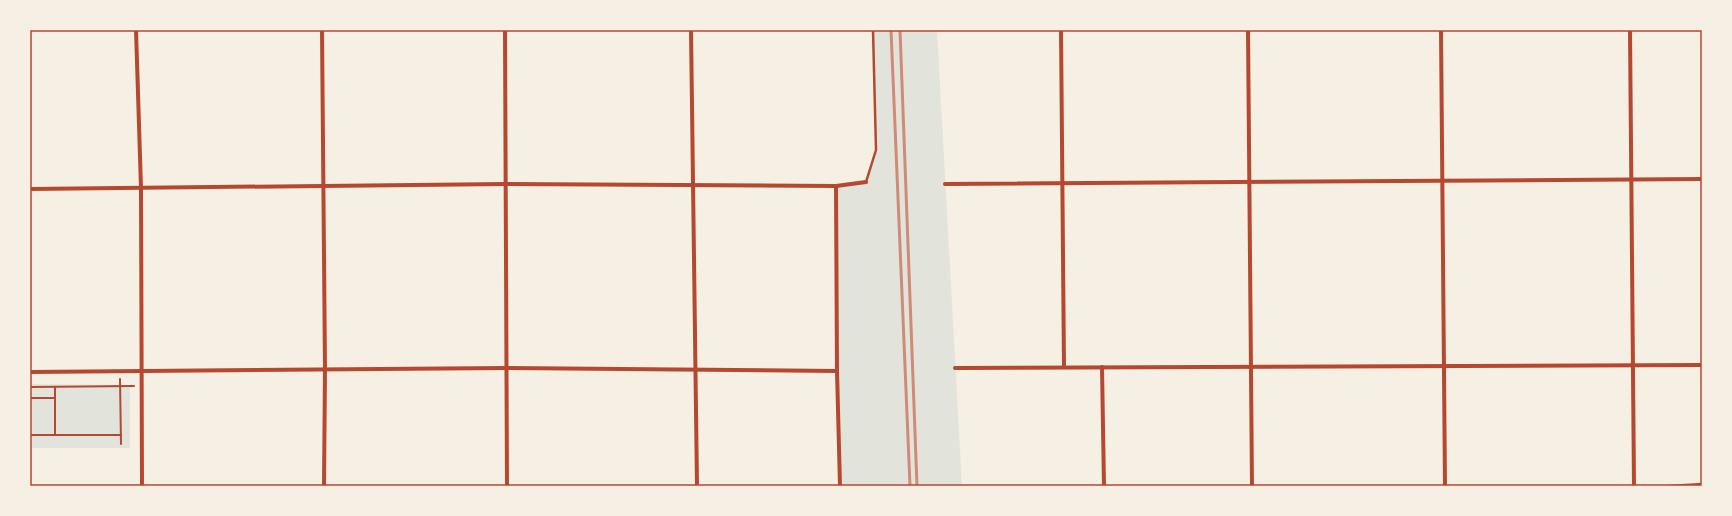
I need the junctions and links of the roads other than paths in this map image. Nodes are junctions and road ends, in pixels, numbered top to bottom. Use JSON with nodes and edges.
{"nodes":[{"id":1,"x":136,"y":30,"type":"edge"},
{"id":2,"x":322,"y":30,"type":"edge"},
{"id":3,"x":506,"y":30,"type":"edge"},
{"id":4,"x":691,"y":30,"type":"edge"},
{"id":5,"x":873,"y":30,"type":"edge"},
{"id":6,"x":1061,"y":30,"type":"edge"},
{"id":7,"x":1248,"y":30,"type":"edge"},
{"id":8,"x":1441,"y":30,"type":"edge"},
{"id":9,"x":1630,"y":30,"type":"edge"},
{"id":10,"x":1631,"y":179,"type":"junction"},
{"id":11,"x":1702,"y":179,"type":"edge"},
{"id":12,"x":1442,"y":180,"type":"junction"},
{"id":13,"x":866,"y":182,"type":"joint"},
{"id":14,"x":1249,"y":182,"type":"junction"},
{"id":15,"x":1063,"y":183,"type":"junction"},
{"id":16,"x":505,"y":184,"type":"junction"},
{"id":17,"x":945,"y":184,"type":"dead end"},
{"id":18,"x":693,"y":185,"type":"junction"},
{"id":19,"x":836,"y":186,"type":"junction"},
{"id":20,"x":323,"y":187,"type":"junction"},
{"id":21,"x":141,"y":188,"type":"junction"},
{"id":22,"x":30,"y":189,"type":"edge"},
{"id":23,"x":1702,"y":365,"type":"edge"},
{"id":24,"x":1444,"y":366,"type":"junction"},
{"id":25,"x":1633,"y":366,"type":"junction"},
{"id":26,"x":1064,"y":367,"type":"junction"},
{"id":27,"x":1102,"y":367,"type":"junction"},
{"id":28,"x":1251,"y":367,"type":"junction"},
{"id":29,"x":325,"y":368,"type":"junction"},
{"id":30,"x":506,"y":368,"type":"junction"},
{"id":31,"x":955,"y":368,"type":"dead end"},
{"id":32,"x":695,"y":369,"type":"junction"},
{"id":33,"x":141,"y":371,"type":"junction"},
{"id":34,"x":837,"y":371,"type":"junction"},
{"id":35,"x":30,"y":372,"type":"edge"},
{"id":36,"x":1702,"y":484,"type":"edge"},
{"id":37,"x":142,"y":486,"type":"edge"},
{"id":38,"x":324,"y":486,"type":"edge"},
{"id":39,"x":507,"y":486,"type":"edge"},
{"id":40,"x":697,"y":486,"type":"edge"},
{"id":41,"x":840,"y":486,"type":"edge"},
{"id":42,"x":1104,"y":486,"type":"edge"},
{"id":43,"x":1252,"y":486,"type":"edge"},
{"id":44,"x":1445,"y":486,"type":"edge"},
{"id":45,"x":1634,"y":486,"type":"edge"},
{"id":46,"x":1670,"y":486,"type":"edge"}],
"edges":[{"from":1,"to":21,"type":"street"},
{"from":2,"to":20,"type":"street"},
{"from":3,"to":16,"type":"street"},
{"from":4,"to":18,"type":"street"},
{"from":5,"to":13,"type":"lane"},
{"from":6,"to":15,"type":"street"},
{"from":7,"to":14,"type":"street"},
{"from":8,"to":12,"type":"street"},
{"from":9,"to":10,"type":"street"},
{"from":10,"to":11,"type":"street"},
{"from":10,"to":12,"type":"street"},
{"from":10,"to":25,"type":"street"},
{"from":12,"to":14,"type":"street"},
{"from":12,"to":24,"type":"street"},
{"from":13,"to":19,"type":"street"},
{"from":14,"to":15,"type":"street"},
{"from":14,"to":28,"type":"street"},
{"from":15,"to":17,"type":"street"},
{"from":15,"to":26,"type":"street"},
{"from":16,"to":18,"type":"street"},
{"from":16,"to":20,"type":"street"},
{"from":16,"to":30,"type":"street"},
{"from":18,"to":19,"type":"street"},
{"from":18,"to":32,"type":"street"},
{"from":19,"to":34,"type":"street"},
{"from":20,"to":21,"type":"street"},
{"from":20,"to":29,"type":"street"},
{"from":21,"to":22,"type":"street"},
{"from":21,"to":33,"type":"street"},
{"from":23,"to":25,"type":"street"},
{"from":24,"to":25,"type":"street"},
{"from":24,"to":28,"type":"street"},
{"from":24,"to":44,"type":"street"},
{"from":25,"to":45,"type":"street"},
{"from":26,"to":27,"type":"street"},
{"from":26,"to":31,"type":"street"},
{"from":27,"to":28,"type":"street"},
{"from":27,"to":42,"type":"street"},
{"from":28,"to":43,"type":"street"},
{"from":29,"to":30,"type":"street"},
{"from":29,"to":33,"type":"street"},
{"from":29,"to":38,"type":"street"},
{"from":30,"to":32,"type":"street"},
{"from":30,"to":39,"type":"street"},
{"from":32,"to":34,"type":"street"},
{"from":32,"to":40,"type":"street"},
{"from":33,"to":35,"type":"street"},
{"from":33,"to":37,"type":"street"},
{"from":34,"to":41,"type":"street"},
{"from":36,"to":46,"type":"lane"}]}
